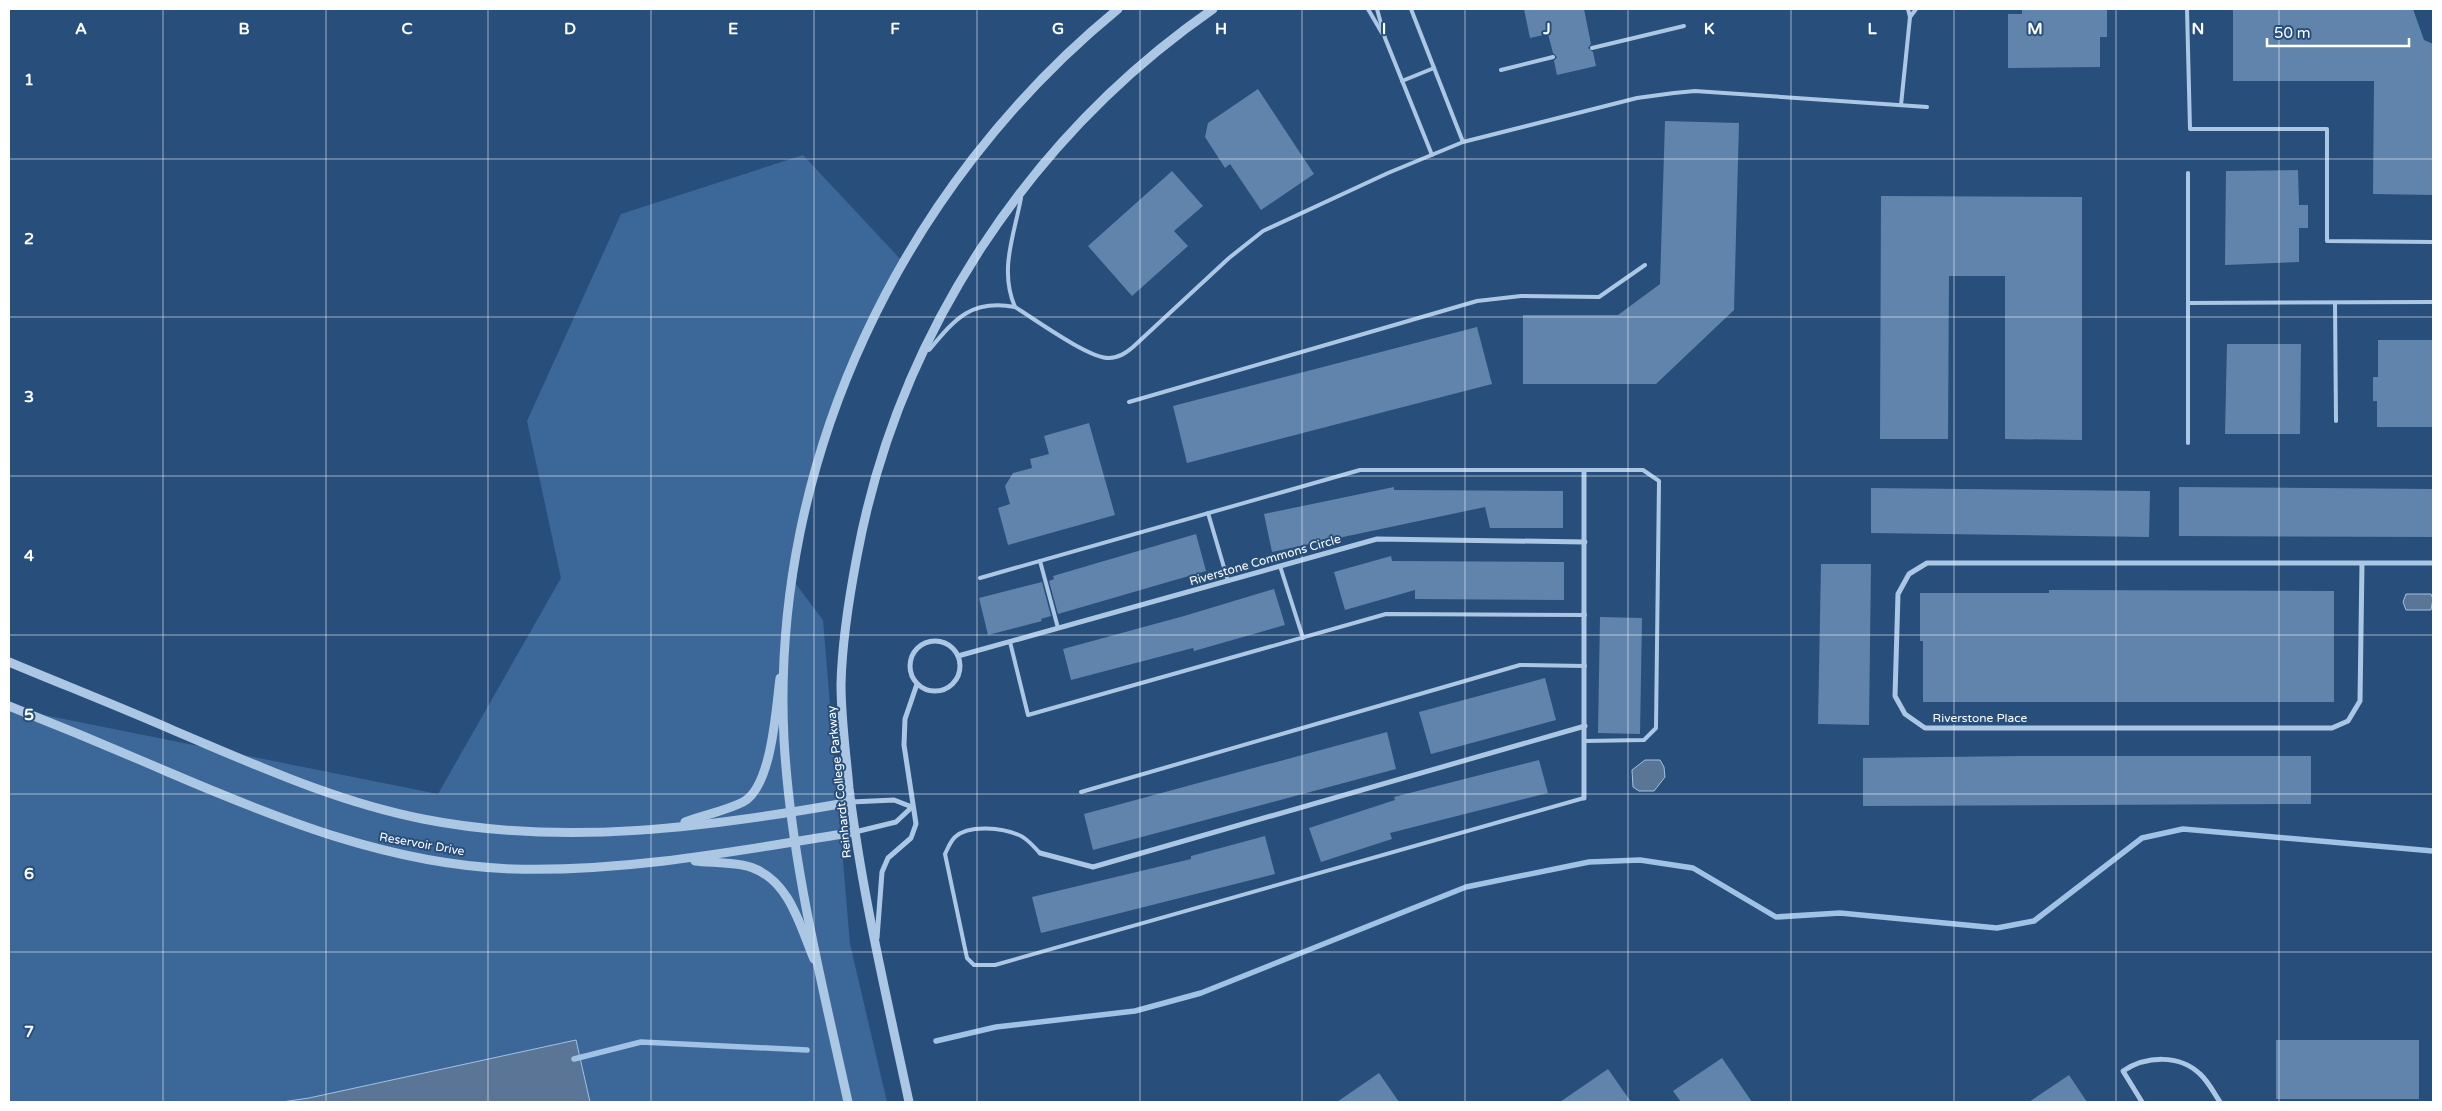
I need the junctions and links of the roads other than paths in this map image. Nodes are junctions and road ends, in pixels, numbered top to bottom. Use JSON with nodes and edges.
{"nodes":[{"id":1,"x":1118,"y":9,"type":"edge"},
{"id":2,"x":1213,"y":9,"type":"edge"},
{"id":3,"x":1368,"y":9,"type":"edge"},
{"id":4,"x":1377,"y":9,"type":"edge"},
{"id":5,"x":1411,"y":9,"type":"edge"},
{"id":6,"x":1908,"y":9,"type":"edge"},
{"id":7,"x":1916,"y":9,"type":"edge"},
{"id":8,"x":2187,"y":9,"type":"edge"},
{"id":9,"x":1910,"y":17,"type":"junction"},
{"id":10,"x":1684,"y":26,"type":"dead end"},
{"id":11,"x":1385,"y":38,"type":"junction"},
{"id":12,"x":1592,"y":48,"type":"dead end"},
{"id":13,"x":1554,"y":57,"type":"dead end"},
{"id":14,"x":1434,"y":68,"type":"junction"},
{"id":15,"x":1501,"y":70,"type":"dead end"},
{"id":16,"x":1402,"y":81,"type":"junction"},
{"id":17,"x":1901,"y":105,"type":"junction"},
{"id":18,"x":1927,"y":106,"type":"dead end"},
{"id":19,"x":1463,"y":142,"type":"junction"},
{"id":20,"x":1432,"y":154,"type":"junction"},
{"id":21,"x":2188,"y":173,"type":"dead end"},
{"id":22,"x":1023,"y":188,"type":"junction"},
{"id":23,"x":2433,"y":242,"type":"edge"},
{"id":24,"x":1645,"y":265,"type":"dead end"},
{"id":25,"x":2335,"y":302,"type":"junction"},
{"id":26,"x":2433,"y":302,"type":"edge"},
{"id":27,"x":2188,"y":303,"type":"junction"},
{"id":28,"x":1015,"y":307,"type":"junction"},
{"id":29,"x":914,"y":367,"type":"junction"},
{"id":30,"x":1129,"y":402,"type":"dead end"},
{"id":31,"x":2336,"y":421,"type":"dead end"},
{"id":32,"x":2188,"y":443,"type":"dead end"},
{"id":33,"x":1584,"y":472,"type":"junction"},
{"id":34,"x":1208,"y":513,"type":"junction"},
{"id":35,"x":1585,"y":542,"type":"junction"},
{"id":36,"x":1040,"y":561,"type":"junction"},
{"id":37,"x":2362,"y":563,"type":"junction"},
{"id":38,"x":2433,"y":563,"type":"edge"},
{"id":39,"x":1280,"y":566,"type":"junction"},
{"id":40,"x":980,"y":578,"type":"dead end"},
{"id":41,"x":1228,"y":581,"type":"junction"},
{"id":42,"x":1585,"y":615,"type":"junction"},
{"id":43,"x":1058,"y":628,"type":"junction"},
{"id":44,"x":787,"y":634,"type":"junction"},
{"id":45,"x":1303,"y":638,"type":"junction"},
{"id":46,"x":1010,"y":642,"type":"junction"},
{"id":47,"x":958,"y":656,"type":"junction"},
{"id":48,"x":9,"y":662,"type":"edge"},
{"id":49,"x":1585,"y":666,"type":"junction"},
{"id":50,"x":917,"y":684,"type":"junction"},
{"id":51,"x":9,"y":706,"type":"edge"},
{"id":52,"x":1585,"y":726,"type":"junction"},
{"id":53,"x":1585,"y":741,"type":"junction"},
{"id":54,"x":1081,"y":792,"type":"dead end"},
{"id":55,"x":1584,"y":798,"type":"joint"},
{"id":56,"x":851,"y":802,"type":"junction"},
{"id":57,"x":912,"y":807,"type":"junction"},
{"id":58,"x":791,"y":813,"type":"junction"},
{"id":59,"x":669,"y":827,"type":"junction"},
{"id":60,"x":855,"y":832,"type":"junction"},
{"id":61,"x":794,"y":842,"type":"junction"},
{"id":62,"x":1040,"y":853,"type":"joint"},
{"id":63,"x":680,"y":859,"type":"junction"},
{"id":64,"x":876,"y":949,"type":"junction"},
{"id":65,"x":822,"y":980,"type":"junction"},
{"id":66,"x":848,"y":1102,"type":"edge"},
{"id":67,"x":909,"y":1102,"type":"edge"},
{"id":68,"x":2142,"y":1102,"type":"edge"},
{"id":69,"x":2220,"y":1102,"type":"edge"}],
"edges":[{"from":1,"to":44,"type":"street"},
{"from":2,"to":22,"type":"street","name":"Reinhardt College Parkway"},
{"from":3,"to":11,"type":"lane"},
{"from":4,"to":11,"type":"lane"},
{"from":5,"to":14,"type":"lane"},
{"from":6,"to":9,"type":"lane"},
{"from":7,"to":9,"type":"lane"},
{"from":8,"to":23,"type":"lane"},
{"from":9,"to":17,"type":"lane"},
{"from":10,"to":12,"type":"lane"},
{"from":11,"to":16,"type":"lane"},
{"from":13,"to":15,"type":"lane"},
{"from":14,"to":16,"type":"lane"},
{"from":14,"to":19,"type":"lane"},
{"from":16,"to":20,"type":"lane"},
{"from":17,"to":18,"type":"lane"},
{"from":17,"to":19,"type":"lane"},
{"from":19,"to":20,"type":"lane"},
{"from":20,"to":28,"type":"lane"},
{"from":21,"to":27,"type":"lane"},
{"from":22,"to":28,"type":"lane"},
{"from":22,"to":29,"type":"street","name":"Reinhardt College Parkway"},
{"from":24,"to":30,"type":"lane"},
{"from":25,"to":26,"type":"lane"},
{"from":25,"to":27,"type":"lane"},
{"from":25,"to":31,"type":"lane"},
{"from":27,"to":32,"type":"lane"},
{"from":28,"to":29,"type":"lane"},
{"from":29,"to":56,"type":"street","name":"Reinhardt College Parkway"},
{"from":33,"to":34,"type":"lane"},
{"from":33,"to":35,"type":"street"},
{"from":33,"to":53,"type":"lane"},
{"from":34,"to":36,"type":"lane"},
{"from":34,"to":41,"type":"lane"},
{"from":35,"to":39,"type":"street","name":"Riverstone Commons Circle"},
{"from":35,"to":42,"type":"street"},
{"from":36,"to":40,"type":"lane"},
{"from":36,"to":43,"type":"lane"},
{"from":37,"to":37,"type":"street","name":"Riverstone Place"},
{"from":37,"to":38,"type":"street","name":"Riverstone Place"},
{"from":39,"to":41,"type":"street","name":"Riverstone Commons Circle"},
{"from":39,"to":45,"type":"lane"},
{"from":41,"to":43,"type":"street","name":"Riverstone Commons Circle"},
{"from":42,"to":45,"type":"lane"},
{"from":42,"to":49,"type":"street"},
{"from":43,"to":46,"type":"street","name":"Riverstone Commons Circle"},
{"from":44,"to":58,"type":"street"},
{"from":44,"to":59,"type":"street"},
{"from":45,"to":46,"type":"lane"},
{"from":46,"to":47,"type":"street","name":"Riverstone Commons Circle"},
{"from":47,"to":50,"type":"street"},
{"from":47,"to":50,"type":"street"},
{"from":48,"to":59,"type":"street","name":"Reservoir Drive"},
{"from":49,"to":52,"type":"street"},
{"from":49,"to":54,"type":"lane"},
{"from":50,"to":57,"type":"street"},
{"from":51,"to":63,"type":"street","name":"Reservoir Drive"},
{"from":52,"to":53,"type":"street"},
{"from":52,"to":62,"type":"street"},
{"from":53,"to":55,"type":"street"},
{"from":55,"to":62,"type":"lane"},
{"from":56,"to":57,"type":"street"},
{"from":56,"to":58,"type":"street","name":"Reservoir Drive"},
{"from":56,"to":60,"type":"street","name":"Reinhardt College Parkway"},
{"from":57,"to":60,"type":"street"},
{"from":57,"to":64,"type":"street"},
{"from":58,"to":59,"type":"street","name":"Reservoir Drive"},
{"from":58,"to":61,"type":"street"},
{"from":60,"to":61,"type":"street","name":"Reservoir Drive"},
{"from":60,"to":64,"type":"street","name":"Reinhardt College Parkway"},
{"from":61,"to":63,"type":"street","name":"Reservoir Drive"},
{"from":61,"to":65,"type":"street"},
{"from":63,"to":65,"type":"street"},
{"from":64,"to":67,"type":"street","name":"Reinhardt College Parkway"},
{"from":65,"to":66,"type":"street"},
{"from":68,"to":69,"type":"street"}]}
